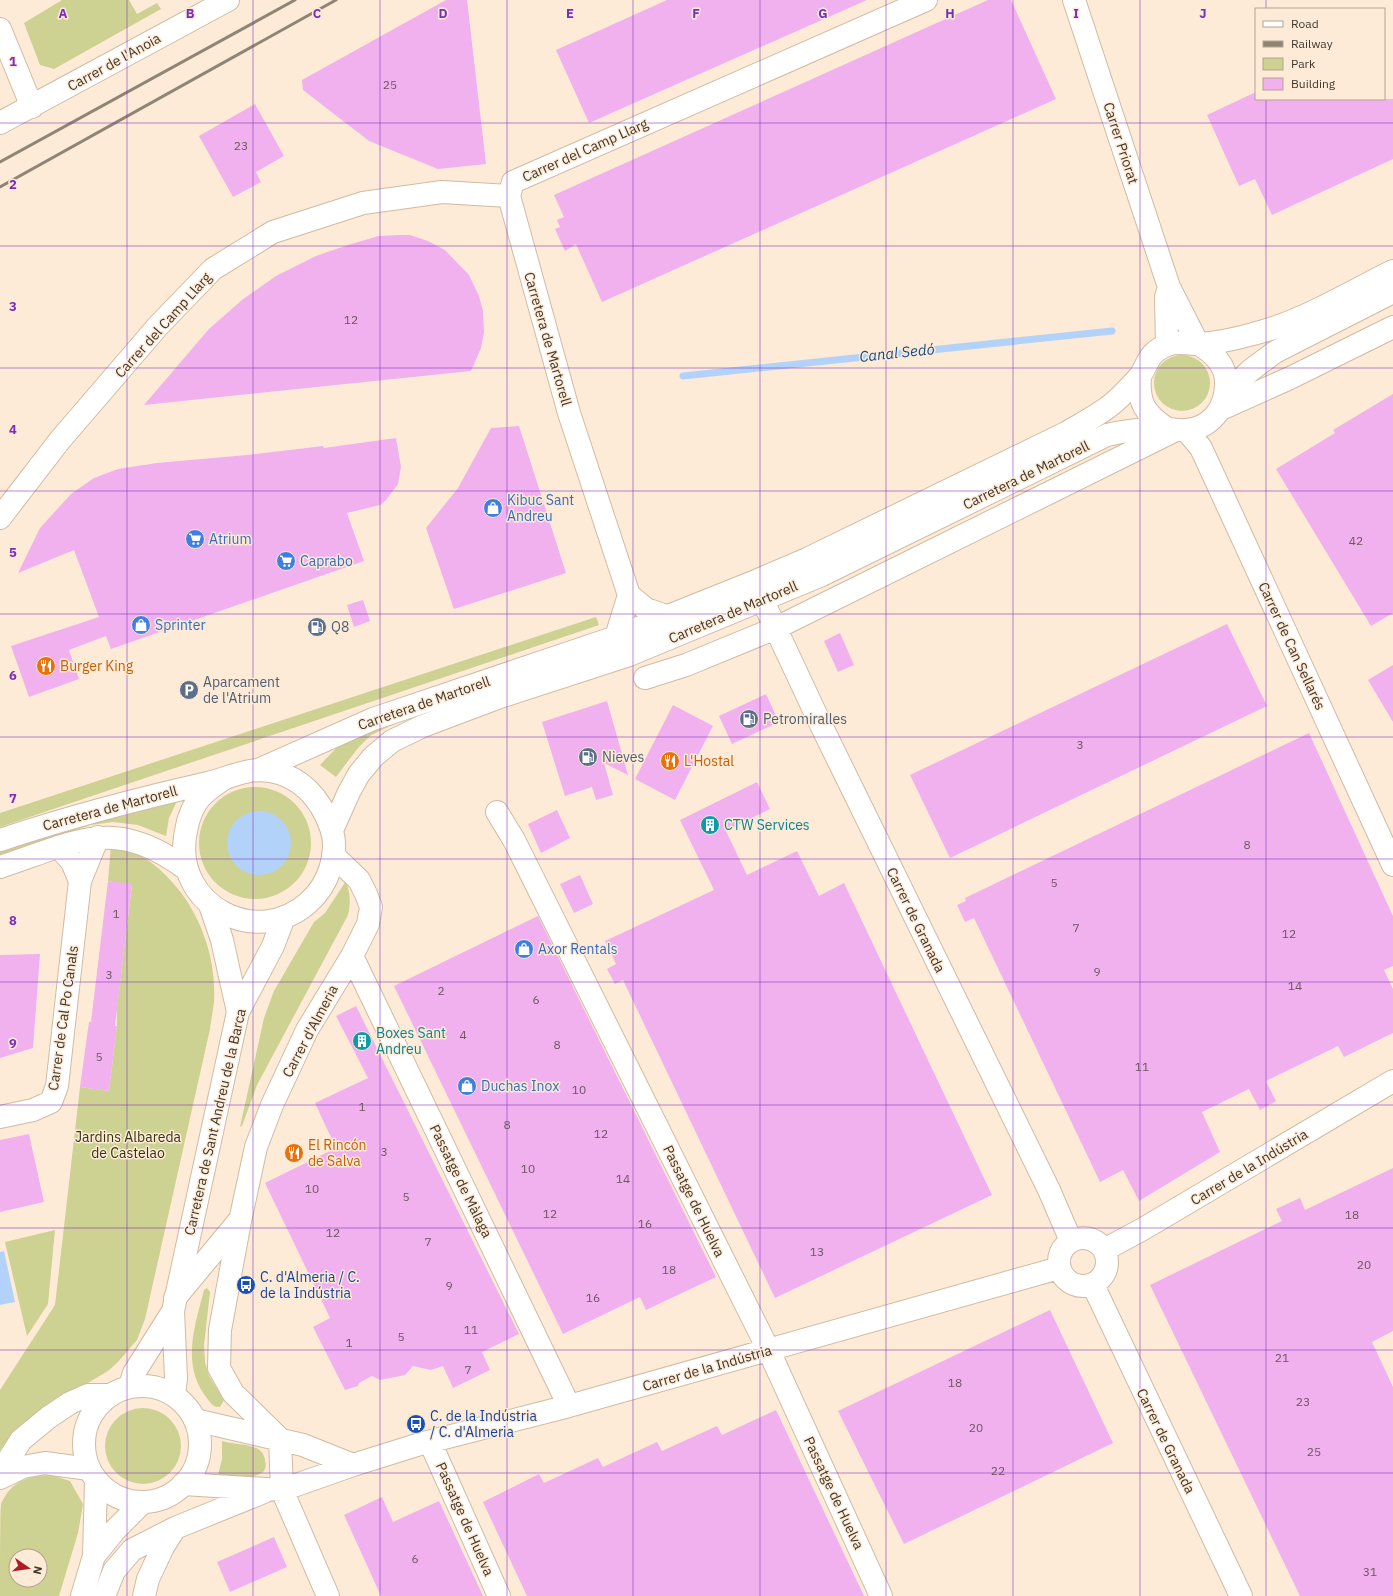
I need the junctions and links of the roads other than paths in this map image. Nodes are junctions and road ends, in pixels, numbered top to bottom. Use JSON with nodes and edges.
{"nodes":[{"id":1,"x":228,"y":0,"type":"edge"},
{"id":2,"x":926,"y":0,"type":"edge"},
{"id":3,"x":1074,"y":0,"type":"edge"},
{"id":4,"x":0,"y":29,"type":"edge"},
{"id":5,"x":32,"y":107,"type":"junction"},
{"id":6,"x":0,"y":124,"type":"edge"},
{"id":7,"x":509,"y":196,"type":"junction"},
{"id":8,"x":1393,"y":271,"type":"edge"},
{"id":9,"x":1169,"y":287,"type":"junction"},
{"id":10,"x":1393,"y":292,"type":"edge"},
{"id":11,"x":1393,"y":327,"type":"edge"},
{"id":12,"x":1198,"y":344,"type":"junction"},
{"id":13,"x":1167,"y":345,"type":"junction"},
{"id":14,"x":1140,"y":376,"type":"junction"},
{"id":15,"x":1224,"y":401,"type":"junction"},
{"id":16,"x":1176,"y":429,"type":"junction"},
{"id":17,"x":0,"y":518,"type":"edge"},
{"id":18,"x":629,"y":595,"type":"junction"},
{"id":19,"x":762,"y":599,"type":"junction"},
{"id":20,"x":669,"y":617,"type":"junction"},
{"id":21,"x":776,"y":628,"type":"junction"},
{"id":22,"x":616,"y":637,"type":"junction"},
{"id":23,"x":645,"y":678,"type":"dead end"},
{"id":24,"x":258,"y":770,"type":"junction"},
{"id":25,"x":222,"y":780,"type":"junction"},
{"id":26,"x":497,"y":812,"type":"dead end"},
{"id":27,"x":332,"y":830,"type":"junction"},
{"id":28,"x":98,"y":837,"type":"junction"},
{"id":29,"x":0,"y":840,"type":"edge"},
{"id":30,"x":59,"y":847,"type":"junction"},
{"id":31,"x":333,"y":855,"type":"junction"},
{"id":32,"x":1393,"y":865,"type":"edge"},
{"id":33,"x":0,"y":867,"type":"edge"},
{"id":34,"x":186,"y":869,"type":"junction"},
{"id":35,"x":80,"y":881,"type":"junction"},
{"id":36,"x":210,"y":905,"type":"junction"},
{"id":37,"x":284,"y":918,"type":"junction"},
{"id":38,"x":352,"y":956,"type":"junction"},
{"id":39,"x":238,"y":1012,"type":"junction"},
{"id":40,"x":1393,"y":1081,"type":"edge"},
{"id":41,"x":0,"y":1117,"type":"edge"},
{"id":42,"x":240,"y":1221,"type":"junction"},
{"id":43,"x":1072,"y":1241,"type":"junction"},
{"id":44,"x":1104,"y":1250,"type":"junction"},
{"id":45,"x":1059,"y":1268,"type":"junction"},
{"id":46,"x":1093,"y":1285,"type":"junction"},
{"id":47,"x":174,"y":1305,"type":"junction"},
{"id":48,"x":769,"y":1351,"type":"junction"},
{"id":49,"x":130,"y":1386,"type":"junction"},
{"id":50,"x":110,"y":1395,"type":"junction"},
{"id":51,"x":174,"y":1395,"type":"junction"},
{"id":52,"x":570,"y":1406,"type":"junction"},
{"id":53,"x":195,"y":1420,"type":"junction"},
{"id":54,"x":280,"y":1439,"type":"junction"},
{"id":55,"x":430,"y":1442,"type":"junction"},
{"id":56,"x":353,"y":1465,"type":"junction"},
{"id":57,"x":0,"y":1473,"type":"edge"},
{"id":58,"x":93,"y":1476,"type":"junction"},
{"id":59,"x":0,"y":1478,"type":"edge"},
{"id":60,"x":183,"y":1484,"type":"junction"},
{"id":61,"x":275,"y":1490,"type":"junction"},
{"id":62,"x":143,"y":1502,"type":"junction"},
{"id":63,"x":175,"y":1528,"type":"junction"},
{"id":64,"x":94,"y":1556,"type":"junction"},
{"id":65,"x":82,"y":1596,"type":"edge"},
{"id":66,"x":104,"y":1596,"type":"edge"},
{"id":67,"x":144,"y":1596,"type":"edge"},
{"id":68,"x":328,"y":1596,"type":"edge"},
{"id":69,"x":499,"y":1596,"type":"edge"},
{"id":70,"x":881,"y":1596,"type":"edge"},
{"id":71,"x":1241,"y":1596,"type":"edge"}],
"edges":[{"from":1,"to":5,"type":"street","name":"Carrer de l'Anoia"},
{"from":2,"to":7,"type":"street","name":"Carrer del Camp Llarg"},
{"from":3,"to":9,"type":"street","name":"Carrer Priorat"},
{"from":4,"to":5,"type":"street"},
{"from":5,"to":6,"type":"street","name":"Carrer de l'Anoia"},
{"from":7,"to":17,"type":"street","name":"Carrer del Camp Llarg"},
{"from":7,"to":18,"type":"street","name":"Carretera de Martorell"},
{"from":8,"to":12,"type":"street","name":"Carretera de Martorell"},
{"from":9,"to":12,"type":"street","name":"Carrer Priorat"},
{"from":9,"to":13,"type":"street","name":"Carrer Priorat"},
{"from":10,"to":15,"type":"street","name":"Carretera de Martorell"},
{"from":11,"to":15,"type":"street","name":"Carretera de Martorell"},
{"from":12,"to":13,"type":"street","name":"Carretera de Martorell"},
{"from":12,"to":15,"type":"street"},
{"from":13,"to":14,"type":"street","name":"Carretera de Martorell"},
{"from":14,"to":16,"type":"street","name":"Carretera de Martorell"},
{"from":14,"to":20,"type":"street","name":"Carretera de Martorell"},
{"from":15,"to":16,"type":"street","name":"Carretera de Martorell"},
{"from":16,"to":19,"type":"street","name":"Carretera de Martorell"},
{"from":16,"to":21,"type":"street","name":"Carretera de Martorell"},
{"from":16,"to":32,"type":"street","name":"Carrer de Can Sellarés"},
{"from":18,"to":20,"type":"street","name":"Carretera de Martorell"},
{"from":18,"to":22,"type":"street"},
{"from":19,"to":21,"type":"street","name":"Carrer de Granada"},
{"from":19,"to":27,"type":"street","name":"Carretera de Martorell"},
{"from":20,"to":22,"type":"street","name":"Carretera de Martorell"},
{"from":21,"to":23,"type":"street","name":"Carretera de Martorell"},
{"from":21,"to":43,"type":"street","name":"Carrer de Granada"},
{"from":22,"to":24,"type":"street","name":"Carretera de Martorell"},
{"from":24,"to":25,"type":"street","name":"Carretera de Martorell"},
{"from":24,"to":27,"type":"street","name":"Carretera de Martorell"},
{"from":25,"to":29,"type":"street","name":"Carretera de Martorell"},
{"from":25,"to":34,"type":"street","name":"Carretera de Martorell"},
{"from":26,"to":48,"type":"street","name":"Passatge de Huelva"},
{"from":27,"to":31,"type":"street","name":"Carretera de Martorell"},
{"from":28,"to":30,"type":"street","name":"Carretera de Martorell"},
{"from":28,"to":34,"type":"street","name":"Carretera de Martorell"},
{"from":28,"to":35,"type":"street","name":"Carrer de Cal Po Canals"},
{"from":30,"to":33,"type":"street","name":"Carretera de Martorell"},
{"from":30,"to":35,"type":"street","name":"Carrer de Cal Po Canals"},
{"from":31,"to":37,"type":"street","name":"Carretera de Martorell"},
{"from":31,"to":38,"type":"street","name":"Carrer d'Almeria"},
{"from":34,"to":36,"type":"street","name":"Carretera de Martorell"},
{"from":35,"to":41,"type":"street","name":"Carrer de Cal Po Canals"},
{"from":36,"to":37,"type":"street","name":"Carretera de Martorell"},
{"from":36,"to":39,"type":"street"},
{"from":37,"to":39,"type":"street","name":"Carretera de Sant Andreu de la Barca"},
{"from":38,"to":42,"type":"street","name":"Carrer d'Almeria"},
{"from":38,"to":52,"type":"street","name":"Passatge de Màlaga"},
{"from":39,"to":47,"type":"street","name":"Carretera de Sant Andreu de la Barca"},
{"from":40,"to":44,"type":"street","name":"Carrer de la Indústria"},
{"from":42,"to":47,"type":"street","name":"Carrer d'Almeria"},
{"from":42,"to":54,"type":"street","name":"Carrer d'Almeria"},
{"from":43,"to":44,"type":"street"},
{"from":43,"to":45,"type":"street"},
{"from":44,"to":46,"type":"street"},
{"from":45,"to":46,"type":"street"},
{"from":45,"to":48,"type":"street","name":"Carrer de la Indústria"},
{"from":46,"to":71,"type":"street","name":"Carrer de Granada"},
{"from":47,"to":49,"type":"street","name":"Carretera de Sant Andreu de la Barca"},
{"from":47,"to":51,"type":"street","name":"Carretera de Sant Andreu de la Barca"},
{"from":48,"to":52,"type":"street","name":"Carrer de la Indústria"},
{"from":48,"to":70,"type":"street","name":"Passatge de Huelva"},
{"from":49,"to":50,"type":"street"},
{"from":49,"to":51,"type":"street"},
{"from":50,"to":57,"type":"street"},
{"from":50,"to":58,"type":"street"},
{"from":51,"to":53,"type":"street"},
{"from":52,"to":55,"type":"street","name":"Carrer de la Indústria"},
{"from":53,"to":54,"type":"street"},
{"from":53,"to":60,"type":"street"},
{"from":54,"to":56,"type":"street"},
{"from":54,"to":61,"type":"street"},
{"from":55,"to":56,"type":"street","name":"Carrer de la Indústria"},
{"from":55,"to":69,"type":"street","name":"Passatge de Huelva"},
{"from":56,"to":61,"type":"street","name":"Carrer de la Indústria"},
{"from":58,"to":59,"type":"street"},
{"from":58,"to":62,"type":"street"},
{"from":58,"to":64,"type":"street"},
{"from":60,"to":61,"type":"street","name":"Carrer de la Indústria"},
{"from":60,"to":62,"type":"street"},
{"from":61,"to":63,"type":"street"},
{"from":61,"to":68,"type":"street"},
{"from":62,"to":64,"type":"street"},
{"from":63,"to":66,"type":"street"},
{"from":63,"to":67,"type":"street"},
{"from":64,"to":65,"type":"street"}]}
